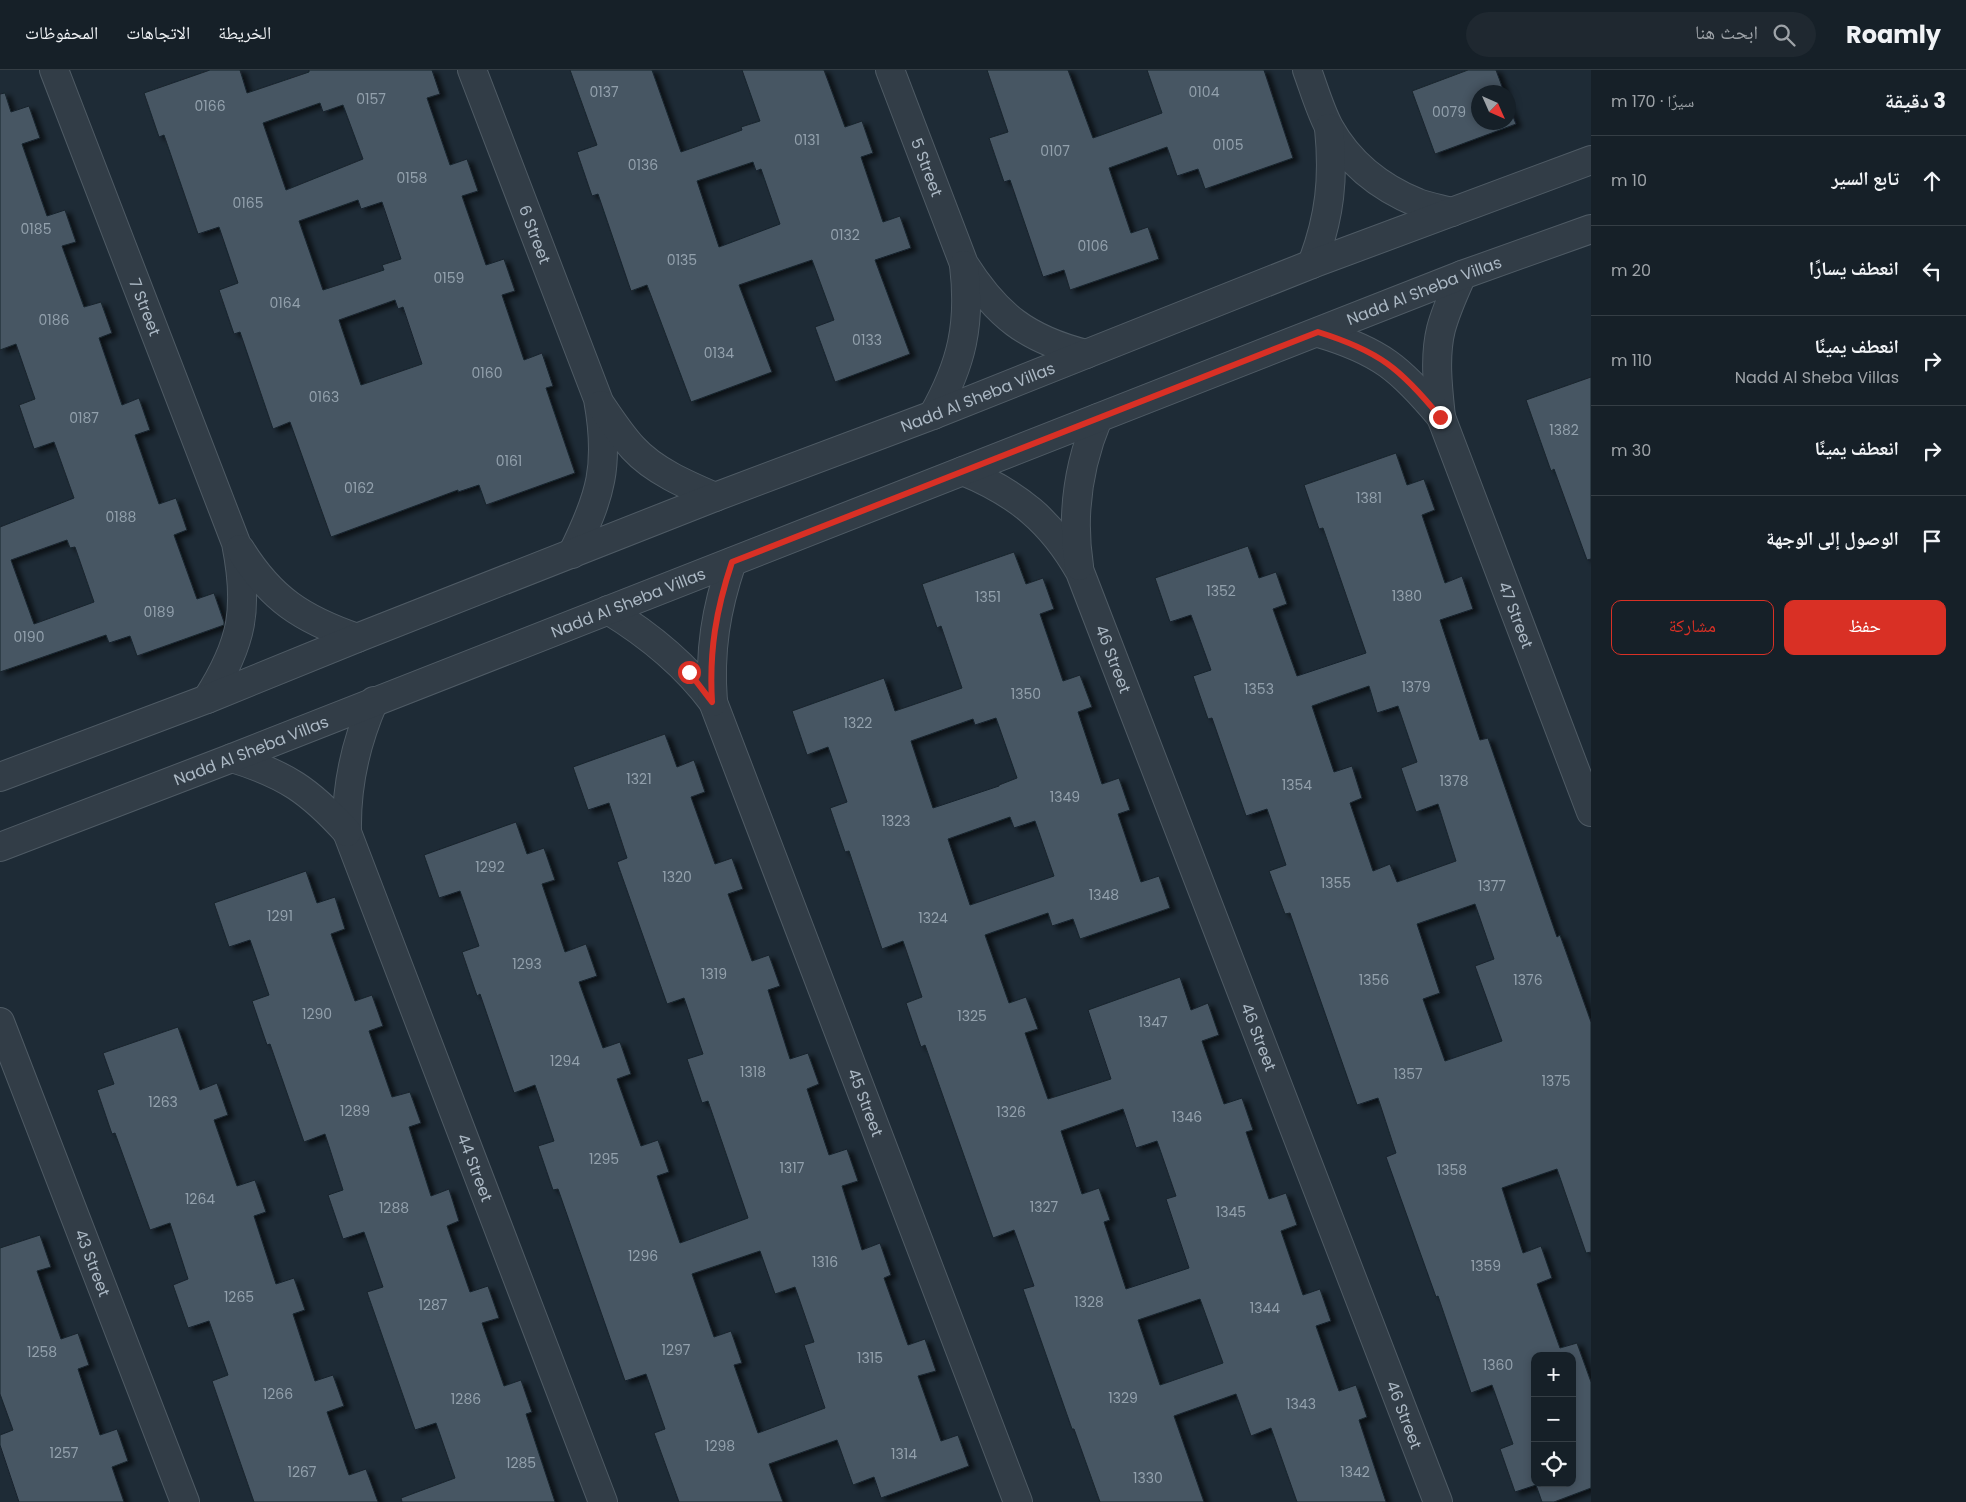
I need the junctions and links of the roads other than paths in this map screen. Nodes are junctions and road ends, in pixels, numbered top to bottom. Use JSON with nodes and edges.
{"nodes":[{"id":1,"x":54,"y":70,"type":"edge"},
{"id":2,"x":472,"y":70,"type":"edge"},
{"id":3,"x":890,"y":70,"type":"edge"},
{"id":4,"x":1307,"y":70,"type":"edge"},
{"id":5,"x":1329,"y":126,"type":"junction"},
{"id":6,"x":1591,"y":160,"type":"edge"},
{"id":7,"x":1452,"y":212,"type":"junction"},
{"id":8,"x":1591,"y":229,"type":"edge"},
{"id":9,"x":964,"y":264,"type":"junction"},
{"id":10,"x":1312,"y":264,"type":"junction"},
{"id":11,"x":1462,"y":275,"type":"junction"},
{"id":12,"x":1318,"y":332,"type":"junction"},
{"id":13,"x":1086,"y":354,"type":"junction"},
{"id":14,"x":598,"y":399,"type":"junction"},
{"id":15,"x":933,"y":415,"type":"junction"},
{"id":16,"x":1440,"y":417,"type":"junction"},
{"id":17,"x":1098,"y":418,"type":"junction"},
{"id":18,"x":963,"y":471,"type":"junction"},
{"id":19,"x":716,"y":497,"type":"junction"},
{"id":20,"x":236,"y":543,"type":"junction"},
{"id":21,"x":572,"y":554,"type":"junction"},
{"id":22,"x":732,"y":562,"type":"junction"},
{"id":23,"x":1080,"y":572,"type":"junction"},
{"id":24,"x":608,"y":610,"type":"junction"},
{"id":25,"x":357,"y":638,"type":"junction"},
{"id":26,"x":207,"y":700,"type":"junction"},
{"id":27,"x":374,"y":701,"type":"junction"},
{"id":28,"x":712,"y":702,"type":"junction"},
{"id":29,"x":232,"y":758,"type":"junction"},
{"id":30,"x":0,"y":777,"type":"edge"},
{"id":31,"x":1591,"y":812,"type":"edge"},
{"id":32,"x":347,"y":832,"type":"junction"},
{"id":33,"x":2,"y":851,"type":"edge"},
{"id":34,"x":0,"y":1022,"type":"edge"},
{"id":35,"x":185,"y":1502,"type":"edge"},
{"id":36,"x":603,"y":1502,"type":"edge"},
{"id":37,"x":1018,"y":1502,"type":"edge"},
{"id":38,"x":1438,"y":1502,"type":"edge"}],
"edges":[{"from":1,"to":20,"type":"street","name":"7 Street"},
{"from":2,"to":14,"type":"street","name":"6 Street"},
{"from":3,"to":9,"type":"street","name":"5 Street"},
{"from":4,"to":5,"type":"street"},
{"from":5,"to":7,"type":"street"},
{"from":5,"to":10,"type":"street"},
{"from":6,"to":7,"type":"street","name":"Nadd Al Sheba Villas"},
{"from":7,"to":10,"type":"street","name":"Nadd Al Sheba Villas"},
{"from":8,"to":11,"type":"street","name":"Nadd Al Sheba Villas"},
{"from":9,"to":13,"type":"street"},
{"from":9,"to":15,"type":"street"},
{"from":10,"to":13,"type":"street","name":"Nadd Al Sheba Villas"},
{"from":11,"to":12,"type":"street","name":"Nadd Al Sheba Villas"},
{"from":11,"to":16,"type":"street"},
{"from":12,"to":16,"type":"street"},
{"from":12,"to":17,"type":"street","name":"Nadd Al Sheba Villas"},
{"from":13,"to":15,"type":"street","name":"Nadd Al Sheba Villas"},
{"from":14,"to":19,"type":"street"},
{"from":14,"to":21,"type":"street"},
{"from":15,"to":19,"type":"street","name":"Nadd Al Sheba Villas"},
{"from":16,"to":31,"type":"street","name":"47 Street"},
{"from":17,"to":18,"type":"street","name":"Nadd Al Sheba Villas"},
{"from":17,"to":23,"type":"street"},
{"from":18,"to":22,"type":"street","name":"Nadd Al Sheba Villas"},
{"from":18,"to":23,"type":"street"},
{"from":19,"to":21,"type":"street","name":"Nadd Al Sheba Villas"},
{"from":20,"to":25,"type":"street"},
{"from":20,"to":26,"type":"street"},
{"from":21,"to":25,"type":"street","name":"Nadd Al Sheba Villas"},
{"from":22,"to":24,"type":"street","name":"Nadd Al Sheba Villas"},
{"from":22,"to":28,"type":"street"},
{"from":23,"to":38,"type":"street","name":"46 Street"},
{"from":24,"to":27,"type":"street","name":"Nadd Al Sheba Villas"},
{"from":24,"to":28,"type":"street"},
{"from":25,"to":26,"type":"street","name":"Nadd Al Sheba Villas"},
{"from":26,"to":30,"type":"street","name":"Nadd Al Sheba Villas"},
{"from":27,"to":29,"type":"street","name":"Nadd Al Sheba Villas"},
{"from":27,"to":32,"type":"street"},
{"from":28,"to":37,"type":"street","name":"45 Street"},
{"from":29,"to":32,"type":"street"},
{"from":29,"to":33,"type":"street","name":"Nadd Al Sheba Villas"},
{"from":32,"to":36,"type":"street","name":"44 Street"},
{"from":34,"to":35,"type":"street","name":"43 Street"}]}
